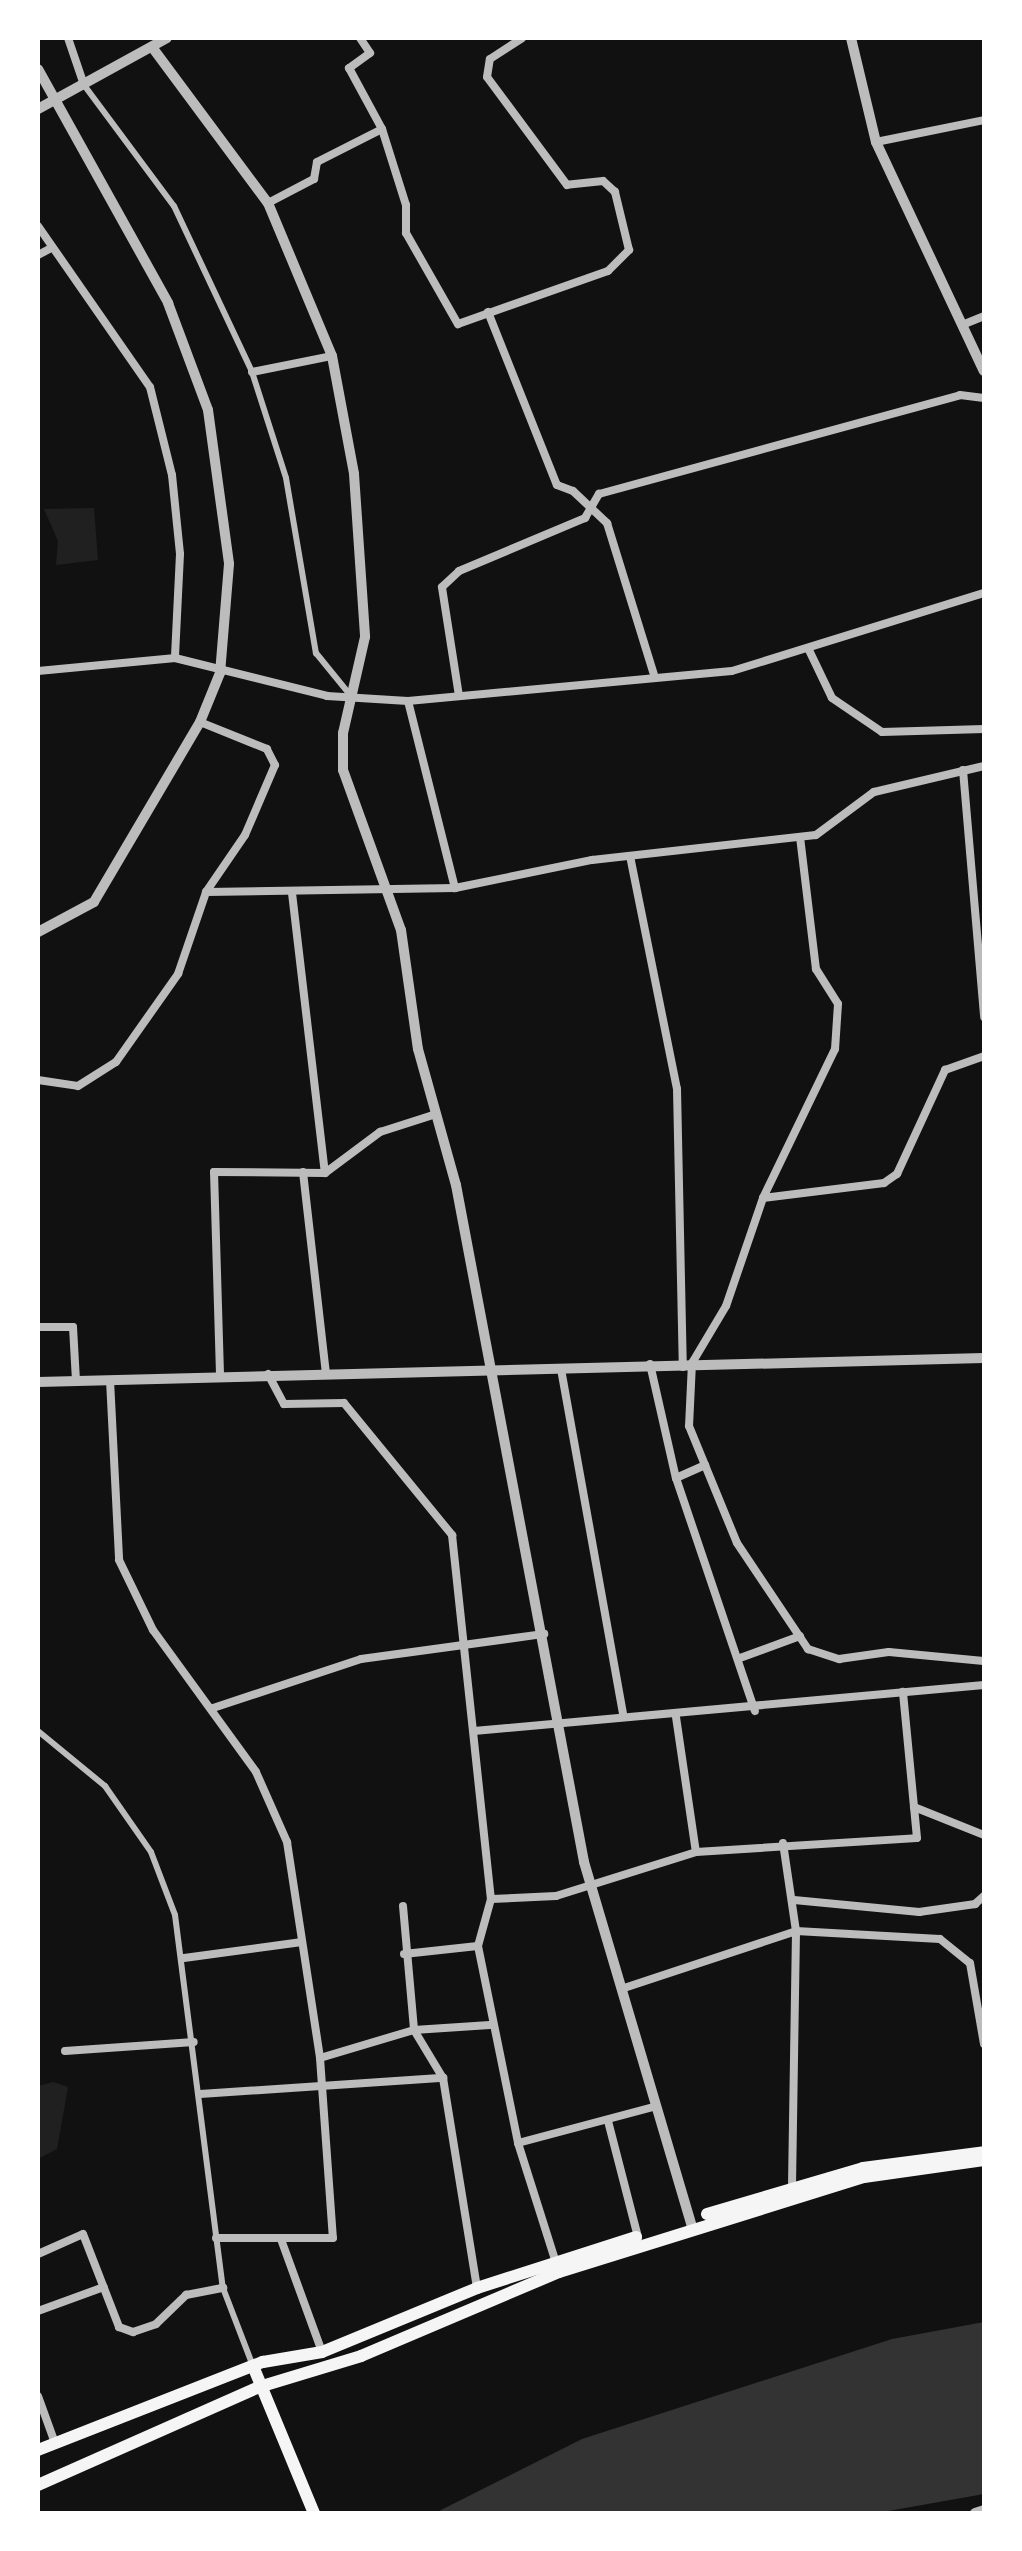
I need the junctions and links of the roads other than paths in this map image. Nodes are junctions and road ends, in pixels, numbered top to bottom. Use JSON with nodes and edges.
{"nodes":[{"id":1,"x":68,"y":38,"type":"edge"},
{"id":2,"x":167,"y":38,"type":"edge"},
{"id":3,"x":360,"y":38,"type":"edge"},
{"id":4,"x":522,"y":38,"type":"edge"},
{"id":5,"x":851,"y":38,"type":"edge"},
{"id":6,"x":152,"y":47,"type":"junction"},
{"id":7,"x":38,"y":69,"type":"edge"},
{"id":8,"x":84,"y":85,"type":"junction"},
{"id":9,"x":55,"y":100,"type":"junction"},
{"id":10,"x":38,"y":109,"type":"edge"},
{"id":11,"x":984,"y":120,"type":"edge"},
{"id":12,"x":382,"y":129,"type":"junction"},
{"id":13,"x":876,"y":142,"type":"junction"},
{"id":14,"x":268,"y":203,"type":"junction"},
{"id":15,"x":38,"y":226,"type":"edge"},
{"id":16,"x":51,"y":248,"type":"junction"},
{"id":17,"x":38,"y":255,"type":"edge"},
{"id":18,"x":488,"y":312,"type":"junction"},
{"id":19,"x":984,"y":316,"type":"edge"},
{"id":20,"x":962,"y":325,"type":"junction"},
{"id":21,"x":332,"y":356,"type":"junction"},
{"id":22,"x":984,"y":371,"type":"edge"},
{"id":23,"x":252,"y":372,"type":"junction"},
{"id":24,"x":984,"y":398,"type":"edge"},
{"id":25,"x":591,"y":507,"type":"junction"},
{"id":26,"x":984,"y":593,"type":"edge"},
{"id":27,"x":808,"y":648,"type":"junction"},
{"id":28,"x":175,"y":658,"type":"junction"},
{"id":29,"x":38,"y":671,"type":"edge"},
{"id":30,"x":220,"y":673,"type":"junction"},
{"id":31,"x":655,"y":678,"type":"junction"},
{"id":32,"x":459,"y":696,"type":"junction"},
{"id":33,"x":353,"y":699,"type":"junction"},
{"id":34,"x":408,"y":701,"type":"junction"},
{"id":35,"x":200,"y":722,"type":"junction"},
{"id":36,"x":984,"y":729,"type":"edge"},
{"id":37,"x":984,"y":766,"type":"edge"},
{"id":38,"x":963,"y":770,"type":"junction"},
{"id":39,"x":800,"y":837,"type":"junction"},
{"id":40,"x":630,"y":856,"type":"junction"},
{"id":41,"x":455,"y":888,"type":"junction"},
{"id":42,"x":206,"y":892,"type":"junction"},
{"id":43,"x":391,"y":892,"type":"junction"},
{"id":44,"x":292,"y":893,"type":"junction"},
{"id":45,"x":38,"y":932,"type":"edge"},
{"id":46,"x":984,"y":1017,"type":"edge"},
{"id":47,"x":984,"y":1056,"type":"edge"},
{"id":48,"x":38,"y":1080,"type":"edge"},
{"id":49,"x":436,"y":1114,"type":"junction"},
{"id":50,"x":303,"y":1172,"type":"junction"},
{"id":51,"x":325,"y":1173,"type":"junction"},
{"id":52,"x":763,"y":1198,"type":"junction"},
{"id":53,"x":38,"y":1327,"type":"edge"},
{"id":54,"x":984,"y":1358,"type":"edge"},
{"id":55,"x":650,"y":1363,"type":"junction"},
{"id":56,"x":686,"y":1365,"type":"junction"},
{"id":57,"x":488,"y":1368,"type":"junction"},
{"id":58,"x":561,"y":1369,"type":"junction"},
{"id":59,"x":326,"y":1373,"type":"junction"},
{"id":60,"x":220,"y":1374,"type":"junction"},
{"id":61,"x":268,"y":1374,"type":"junction"},
{"id":62,"x":110,"y":1380,"type":"junction"},
{"id":63,"x":76,"y":1381,"type":"junction"},
{"id":64,"x":38,"y":1382,"type":"edge"},
{"id":65,"x":705,"y":1465,"type":"junction"},
{"id":66,"x":676,"y":1478,"type":"junction"},
{"id":67,"x":544,"y":1634,"type":"junction"},
{"id":68,"x":800,"y":1636,"type":"junction"},
{"id":69,"x":462,"y":1644,"type":"junction"},
{"id":70,"x":740,"y":1658,"type":"junction"},
{"id":71,"x":984,"y":1661,"type":"edge"},
{"id":72,"x":984,"y":1685,"type":"edge"},
{"id":73,"x":903,"y":1692,"type":"junction"},
{"id":74,"x":213,"y":1708,"type":"junction"},
{"id":75,"x":755,"y":1711,"type":"junction"},
{"id":76,"x":623,"y":1713,"type":"junction"},
{"id":77,"x":676,"y":1717,"type":"junction"},
{"id":78,"x":561,"y":1724,"type":"junction"},
{"id":79,"x":38,"y":1731,"type":"edge"},
{"id":80,"x":474,"y":1731,"type":"junction"},
{"id":81,"x":914,"y":1807,"type":"junction"},
{"id":82,"x":984,"y":1835,"type":"edge"},
{"id":83,"x":783,"y":1843,"type":"junction"},
{"id":84,"x":696,"y":1852,"type":"junction"},
{"id":85,"x":592,"y":1884,"type":"junction"},
{"id":86,"x":984,"y":1896,"type":"edge"},
{"id":87,"x":491,"y":1899,"type":"junction"},
{"id":88,"x":794,"y":1900,"type":"junction"},
{"id":89,"x":403,"y":1906,"type":"dead end"},
{"id":90,"x":796,"y":1931,"type":"junction"},
{"id":91,"x":302,"y":1942,"type":"junction"},
{"id":92,"x":478,"y":1946,"type":"junction"},
{"id":93,"x":404,"y":1954,"type":"junction"},
{"id":94,"x":184,"y":1958,"type":"junction"},
{"id":95,"x":621,"y":1989,"type":"junction"},
{"id":96,"x":983,"y":2021,"type":"edge"},
{"id":97,"x":490,"y":2025,"type":"junction"},
{"id":98,"x":414,"y":2030,"type":"junction"},
{"id":99,"x":194,"y":2042,"type":"junction"},
{"id":100,"x":984,"y":2044,"type":"edge"},
{"id":101,"x":65,"y":2051,"type":"dead end"},
{"id":102,"x":320,"y":2058,"type":"junction"},
{"id":103,"x":443,"y":2078,"type":"junction"},
{"id":104,"x":322,"y":2086,"type":"junction"},
{"id":105,"x":200,"y":2094,"type":"junction"},
{"id":106,"x":653,"y":2107,"type":"junction"},
{"id":107,"x":608,"y":2121,"type":"junction"},
{"id":108,"x":518,"y":2143,"type":"junction"},
{"id":109,"x":984,"y":2152,"type":"edge"},
{"id":110,"x":984,"y":2160,"type":"edge"},
{"id":111,"x":792,"y":2187,"type":"junction"},
{"id":112,"x":691,"y":2223,"type":"junction"},
{"id":113,"x":638,"y":2237,"type":"junction"},
{"id":114,"x":216,"y":2238,"type":"junction"},
{"id":115,"x":282,"y":2242,"type":"junction"},
{"id":116,"x":38,"y":2254,"type":"edge"},
{"id":117,"x":556,"y":2263,"type":"junction"},
{"id":118,"x":104,"y":2287,"type":"junction"},
{"id":119,"x":223,"y":2288,"type":"junction"},
{"id":120,"x":477,"y":2288,"type":"junction"},
{"id":121,"x":38,"y":2311,"type":"edge"},
{"id":122,"x":322,"y":2352,"type":"junction"},
{"id":123,"x":253,"y":2366,"type":"junction"},
{"id":124,"x":259,"y":2387,"type":"junction"},
{"id":125,"x":38,"y":2396,"type":"edge"},
{"id":126,"x":55,"y":2443,"type":"junction"},
{"id":127,"x":38,"y":2450,"type":"edge"},
{"id":128,"x":38,"y":2485,"type":"edge"},
{"id":129,"x":984,"y":2510,"type":"edge"},
{"id":130,"x":314,"y":2513,"type":"edge"},
{"id":131,"x":975,"y":2513,"type":"edge"}],
"edges":[{"from":1,"to":8,"type":"street"},
{"from":2,"to":6,"type":"street"},
{"from":3,"to":12,"type":"street"},
{"from":4,"to":18,"type":"street"},
{"from":5,"to":13,"type":"street"},
{"from":6,"to":8,"type":"street"},
{"from":6,"to":14,"type":"street"},
{"from":7,"to":9,"type":"street"},
{"from":8,"to":9,"type":"street"},
{"from":8,"to":23,"type":"street"},
{"from":9,"to":10,"type":"street"},
{"from":9,"to":30,"type":"street"},
{"from":11,"to":13,"type":"street"},
{"from":12,"to":14,"type":"street"},
{"from":12,"to":18,"type":"street"},
{"from":13,"to":20,"type":"street"},
{"from":14,"to":21,"type":"street"},
{"from":15,"to":16,"type":"street"},
{"from":16,"to":17,"type":"street"},
{"from":16,"to":28,"type":"street"},
{"from":18,"to":25,"type":"street"},
{"from":19,"to":20,"type":"street"},
{"from":20,"to":22,"type":"street"},
{"from":21,"to":23,"type":"street"},
{"from":21,"to":33,"type":"street"},
{"from":23,"to":33,"type":"street"},
{"from":24,"to":25,"type":"street"},
{"from":25,"to":31,"type":"street"},
{"from":25,"to":32,"type":"street"},
{"from":26,"to":27,"type":"street"},
{"from":27,"to":31,"type":"street"},
{"from":27,"to":36,"type":"street"},
{"from":28,"to":29,"type":"street"},
{"from":28,"to":30,"type":"street"},
{"from":30,"to":33,"type":"street"},
{"from":30,"to":35,"type":"street"},
{"from":31,"to":32,"type":"street"},
{"from":32,"to":34,"type":"street"},
{"from":33,"to":34,"type":"street"},
{"from":33,"to":43,"type":"street"},
{"from":34,"to":41,"type":"street"},
{"from":35,"to":42,"type":"street"},
{"from":35,"to":45,"type":"street"},
{"from":37,"to":38,"type":"street"},
{"from":38,"to":39,"type":"street"},
{"from":38,"to":46,"type":"street"},
{"from":39,"to":40,"type":"street"},
{"from":39,"to":52,"type":"street"},
{"from":40,"to":41,"type":"street"},
{"from":40,"to":56,"type":"street"},
{"from":41,"to":43,"type":"street"},
{"from":42,"to":44,"type":"street"},
{"from":42,"to":48,"type":"street"},
{"from":43,"to":44,"type":"street"},
{"from":43,"to":49,"type":"street"},
{"from":44,"to":51,"type":"street"},
{"from":47,"to":52,"type":"street"},
{"from":49,"to":51,"type":"street"},
{"from":49,"to":57,"type":"street"},
{"from":50,"to":51,"type":"street"},
{"from":50,"to":59,"type":"street"},
{"from":50,"to":60,"type":"street"},
{"from":52,"to":56,"type":"street"},
{"from":53,"to":63,"type":"street"},
{"from":54,"to":56,"type":"street"},
{"from":55,"to":56,"type":"street"},
{"from":55,"to":58,"type":"street"},
{"from":55,"to":66,"type":"street"},
{"from":56,"to":65,"type":"street"},
{"from":57,"to":58,"type":"street"},
{"from":57,"to":59,"type":"street"},
{"from":57,"to":67,"type":"street"},
{"from":58,"to":76,"type":"street"},
{"from":59,"to":61,"type":"street"},
{"from":60,"to":61,"type":"street"},
{"from":60,"to":62,"type":"street"},
{"from":61,"to":69,"type":"street"},
{"from":62,"to":63,"type":"street"},
{"from":62,"to":74,"type":"street"},
{"from":63,"to":64,"type":"street"},
{"from":65,"to":66,"type":"street"},
{"from":65,"to":68,"type":"street"},
{"from":66,"to":70,"type":"street"},
{"from":67,"to":69,"type":"street"},
{"from":67,"to":78,"type":"street"},
{"from":68,"to":70,"type":"street"},
{"from":68,"to":71,"type":"street"},
{"from":69,"to":74,"type":"street"},
{"from":69,"to":80,"type":"street"},
{"from":70,"to":75,"type":"street"},
{"from":72,"to":73,"type":"street"},
{"from":73,"to":75,"type":"street"},
{"from":73,"to":81,"type":"street"},
{"from":74,"to":91,"type":"street"},
{"from":75,"to":77,"type":"street"},
{"from":76,"to":77,"type":"street"},
{"from":76,"to":78,"type":"street"},
{"from":77,"to":84,"type":"street"},
{"from":78,"to":80,"type":"street"},
{"from":78,"to":85,"type":"street"},
{"from":79,"to":94,"type":"street"},
{"from":80,"to":87,"type":"street"},
{"from":81,"to":82,"type":"street"},
{"from":81,"to":83,"type":"street"},
{"from":83,"to":84,"type":"street"},
{"from":83,"to":88,"type":"street"},
{"from":84,"to":85,"type":"street"},
{"from":85,"to":87,"type":"street"},
{"from":85,"to":95,"type":"street"},
{"from":86,"to":88,"type":"street"},
{"from":87,"to":92,"type":"street"},
{"from":88,"to":90,"type":"street"},
{"from":89,"to":93,"type":"street"},
{"from":90,"to":95,"type":"street"},
{"from":90,"to":96,"type":"street"},
{"from":90,"to":111,"type":"street"},
{"from":91,"to":94,"type":"street"},
{"from":91,"to":102,"type":"street"},
{"from":92,"to":93,"type":"street"},
{"from":92,"to":97,"type":"street"},
{"from":93,"to":98,"type":"street"},
{"from":94,"to":99,"type":"street"},
{"from":95,"to":106,"type":"street"},
{"from":96,"to":100,"type":"street"},
{"from":97,"to":98,"type":"street"},
{"from":97,"to":108,"type":"street"},
{"from":98,"to":102,"type":"street"},
{"from":98,"to":103,"type":"street"},
{"from":99,"to":101,"type":"street"},
{"from":99,"to":105,"type":"street"},
{"from":102,"to":104,"type":"street"},
{"from":103,"to":104,"type":"street"},
{"from":103,"to":120,"type":"street"},
{"from":104,"to":105,"type":"street"},
{"from":104,"to":115,"type":"street"},
{"from":105,"to":114,"type":"street"},
{"from":106,"to":107,"type":"street"},
{"from":106,"to":112,"type":"street"},
{"from":107,"to":108,"type":"street"},
{"from":107,"to":113,"type":"street"},
{"from":108,"to":117,"type":"street"},
{"from":109,"to":111,"type":"main road"},
{"from":110,"to":112,"type":"main road"},
{"from":111,"to":112,"type":"main road"},
{"from":112,"to":113,"type":"main road"},
{"from":112,"to":124,"type":"main road"},
{"from":113,"to":117,"type":"main road"},
{"from":114,"to":115,"type":"street"},
{"from":114,"to":119,"type":"street"},
{"from":115,"to":122,"type":"street"},
{"from":116,"to":118,"type":"street"},
{"from":117,"to":120,"type":"main road"},
{"from":118,"to":119,"type":"street"},
{"from":118,"to":121,"type":"street"},
{"from":119,"to":123,"type":"street"},
{"from":120,"to":122,"type":"main road"},
{"from":122,"to":123,"type":"main road"},
{"from":123,"to":124,"type":"main road"},
{"from":123,"to":126,"type":"main road"},
{"from":124,"to":128,"type":"main road"},
{"from":124,"to":130,"type":"main road"},
{"from":125,"to":126,"type":"street"},
{"from":126,"to":127,"type":"main road"},
{"from":129,"to":131,"type":"street"}]}
